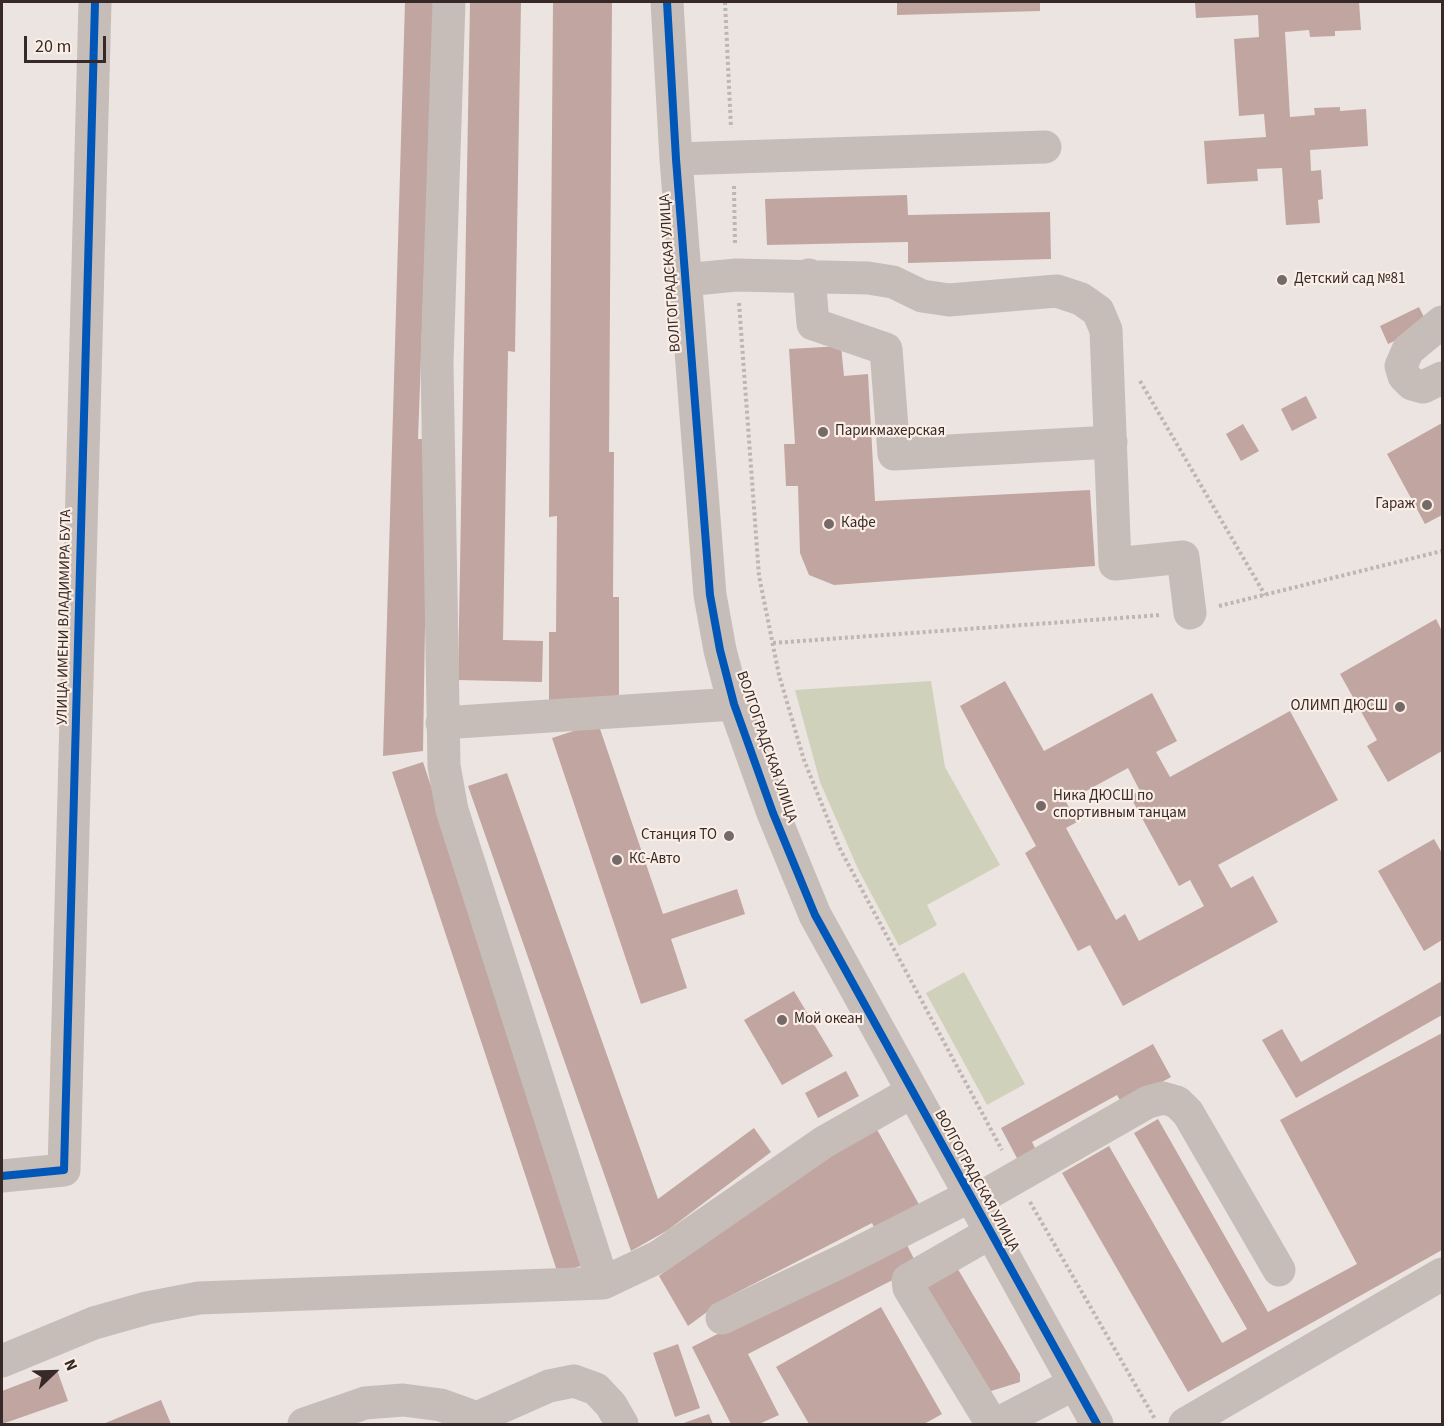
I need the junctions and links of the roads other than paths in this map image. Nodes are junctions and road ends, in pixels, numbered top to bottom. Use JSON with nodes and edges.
{"nodes":[{"id":1,"x":95,"y":2,"type":"edge"},
{"id":2,"x":449,"y":2,"type":"edge"},
{"id":3,"x":667,"y":2,"type":"edge"},
{"id":4,"x":1045,"y":147,"type":"dead end"},
{"id":5,"x":676,"y":159,"type":"junction"},
{"id":6,"x":809,"y":275,"type":"junction"},
{"id":7,"x":685,"y":280,"type":"junction"},
{"id":8,"x":1443,"y":321,"type":"edge"},
{"id":9,"x":1443,"y":378,"type":"edge"},
{"id":10,"x":1111,"y":442,"type":"junction"},
{"id":11,"x":1190,"y":613,"type":"road end"},
{"id":12,"x":734,"y":704,"type":"junction"},
{"id":13,"x":442,"y":723,"type":"junction"},
{"id":14,"x":912,"y":1092,"type":"junction"},
{"id":15,"x":2,"y":1176,"type":"edge"},
{"id":16,"x":971,"y":1199,"type":"junction"},
{"id":17,"x":990,"y":1233,"type":"junction"},
{"id":18,"x":1279,"y":1270,"type":"dead end"},
{"id":19,"x":1443,"y":1274,"type":"edge"},
{"id":20,"x":603,"y":1283,"type":"junction"},
{"id":21,"x":722,"y":1318,"type":"dead end"},
{"id":22,"x":2,"y":1361,"type":"edge"},
{"id":23,"x":1074,"y":1384,"type":"junction"},
{"id":24,"x":470,"y":1421,"type":"edge"},
{"id":25,"x":304,"y":1425,"type":"edge"},
{"id":26,"x":622,"y":1425,"type":"edge"},
{"id":27,"x":994,"y":1425,"type":"edge"},
{"id":28,"x":1096,"y":1425,"type":"edge"},
{"id":29,"x":1185,"y":1425,"type":"edge"}],
"edges":[{"from":1,"to":15,"type":"street","name":"УЛИЦА ИМЕНИ ВЛАДИМИРА БУТА"},
{"from":2,"to":13,"type":"street"},
{"from":3,"to":5,"type":"street","name":"ВОЛГОГРАДСКАЯ УЛИЦА"},
{"from":4,"to":5,"type":"street"},
{"from":5,"to":7,"type":"street","name":"ВОЛГОГРАДСКАЯ УЛИЦА"},
{"from":6,"to":7,"type":"street"},
{"from":6,"to":10,"type":"street"},
{"from":6,"to":10,"type":"street"},
{"from":7,"to":12,"type":"street","name":"ВОЛГОГРАДСКАЯ УЛИЦА"},
{"from":8,"to":9,"type":"street"},
{"from":10,"to":11,"type":"street"},
{"from":12,"to":13,"type":"street"},
{"from":12,"to":14,"type":"street","name":"ВОЛГОГРАДСКАЯ УЛИЦА"},
{"from":13,"to":20,"type":"street"},
{"from":14,"to":16,"type":"street","name":"ВОЛГОГРАДСКАЯ УЛИЦА"},
{"from":14,"to":20,"type":"street"},
{"from":16,"to":17,"type":"street","name":"ВОЛГОГРАДСКАЯ УЛИЦА"},
{"from":16,"to":18,"type":"street"},
{"from":16,"to":21,"type":"street"},
{"from":17,"to":23,"type":"street","name":"ВОЛГОГРАДСКАЯ УЛИЦА"},
{"from":17,"to":27,"type":"street"},
{"from":19,"to":29,"type":"street"},
{"from":20,"to":22,"type":"street"},
{"from":23,"to":27,"type":"street"},
{"from":23,"to":28,"type":"street","name":"ВОЛГОГРАДСКАЯ УЛИЦА"},
{"from":24,"to":25,"type":"street"},
{"from":24,"to":26,"type":"street"}]}
